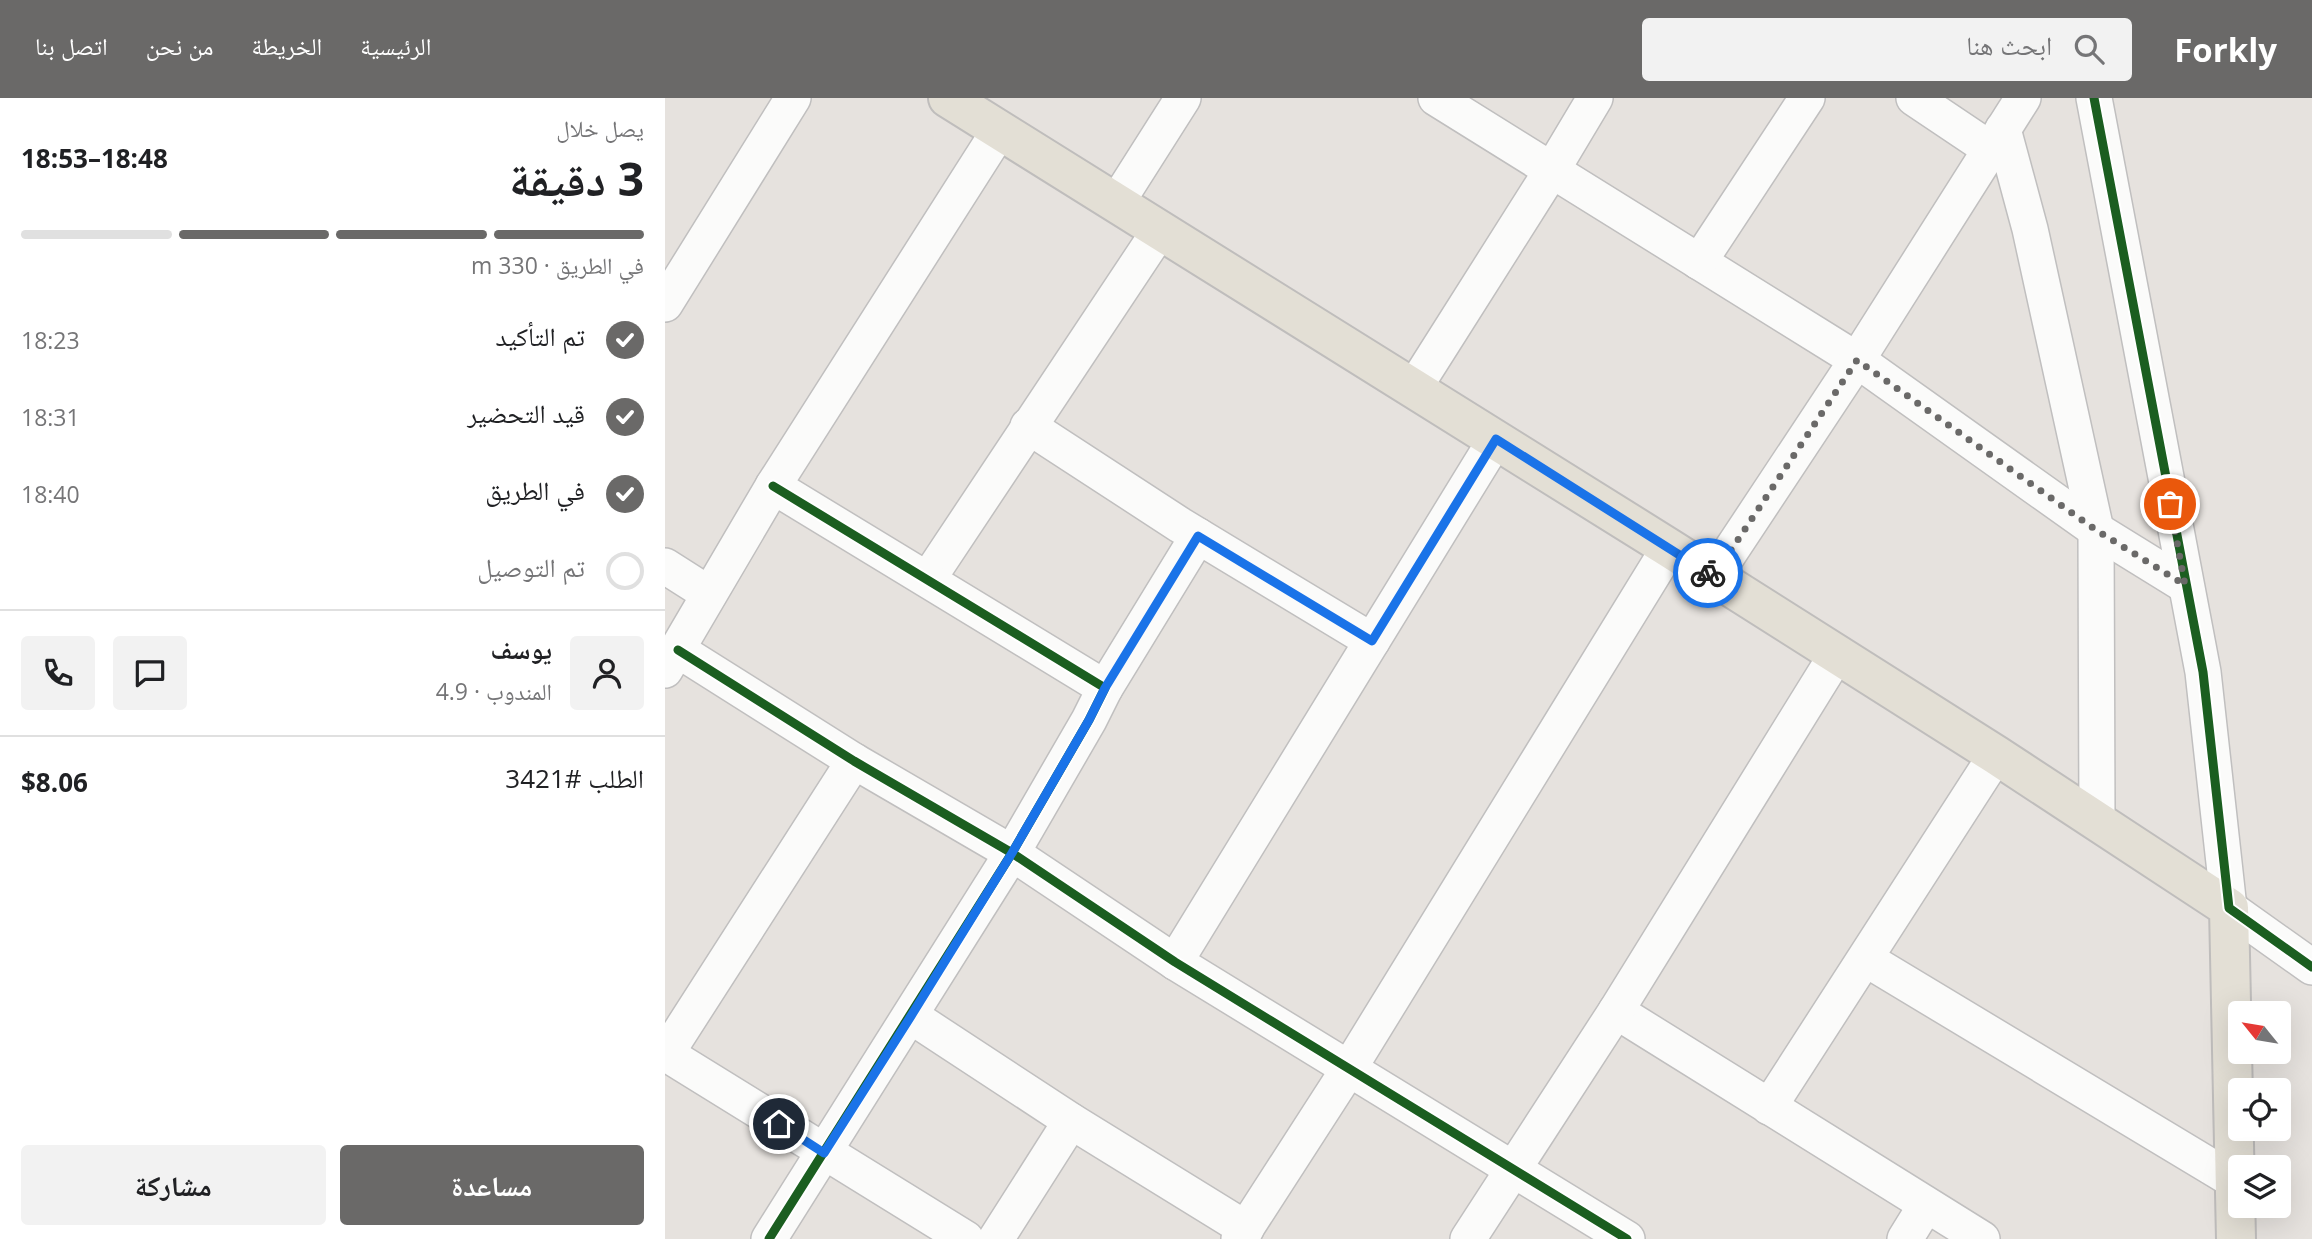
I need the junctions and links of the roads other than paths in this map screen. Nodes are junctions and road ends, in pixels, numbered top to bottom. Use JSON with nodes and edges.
{"nodes":[{"id":1,"x":793,"y":98,"type":"edge"},
{"id":2,"x":1183,"y":98,"type":"edge"},
{"id":3,"x":1436,"y":98,"type":"edge"},
{"id":4,"x":1595,"y":98,"type":"edge"},
{"id":5,"x":1807,"y":98,"type":"edge"},
{"id":6,"x":1914,"y":98,"type":"edge"},
{"id":7,"x":2094,"y":98,"type":"edge"},
{"id":8,"x":963,"y":102,"type":"edge"},
{"id":9,"x":2009,"y":117,"type":"edge"},
{"id":10,"x":999,"y":131,"type":"junction"},
{"id":11,"x":1552,"y":170,"type":"junction"},
{"id":12,"x":1117,"y":202,"type":"junction"},
{"id":13,"x":1160,"y":230,"type":"junction"},
{"id":14,"x":1699,"y":261,"type":"junction"},
{"id":15,"x":665,"y":304,"type":"edge"},
{"id":16,"x":1857,"y":360,"type":"junction"},
{"id":17,"x":1414,"y":387,"type":"junction"},
{"id":18,"x":1028,"y":426,"type":"junction"},
{"id":19,"x":1496,"y":439,"type":"junction"},
{"id":20,"x":773,"y":486,"type":"junction"},
{"id":21,"x":2096,"y":530,"type":"junction"},
{"id":22,"x":1198,"y":536,"type":"junction"},
{"id":23,"x":1669,"y":548,"type":"junction"},
{"id":24,"x":665,"y":566,"type":"edge"},
{"id":25,"x":1714,"y":576,"type":"junction"},
{"id":26,"x":928,"y":579,"type":"junction"},
{"id":27,"x":2185,"y":585,"type":"junction"},
{"id":28,"x":709,"y":594,"type":"junction"},
{"id":29,"x":1372,"y":641,"type":"junction"},
{"id":30,"x":1837,"y":654,"type":"junction"},
{"id":31,"x":671,"y":660,"type":"edge"},
{"id":32,"x":1105,"y":688,"type":"junction"},
{"id":33,"x":1996,"y":755,"type":"junction"},
{"id":34,"x":854,"y":761,"type":"junction"},
{"id":35,"x":2097,"y":821,"type":"junction"},
{"id":36,"x":1012,"y":853,"type":"junction"},
{"id":37,"x":2229,"y":908,"type":"junction"},
{"id":38,"x":1866,"y":959,"type":"junction"},
{"id":39,"x":1175,"y":962,"type":"junction"},
{"id":40,"x":2312,"y":967,"type":"edge"},
{"id":41,"x":1615,"y":1011,"type":"junction"},
{"id":42,"x":911,"y":1016,"type":"junction"},
{"id":43,"x":666,"y":1054,"type":"edge"},
{"id":44,"x":1348,"y":1069,"type":"junction"},
{"id":45,"x":1769,"y":1107,"type":"junction"},
{"id":46,"x":1071,"y":1121,"type":"junction"},
{"id":47,"x":824,"y":1153,"type":"junction"},
{"id":48,"x":2233,"y":1155,"type":"edge"},
{"id":49,"x":1513,"y":1168,"type":"junction"},
{"id":50,"x":2228,"y":1177,"type":"edge"},
{"id":51,"x":1926,"y":1205,"type":"junction"},
{"id":52,"x":2235,"y":1218,"type":"edge"},
{"id":53,"x":1243,"y":1234,"type":"edge"},
{"id":54,"x":769,"y":1239,"type":"edge"},
{"id":55,"x":966,"y":1239,"type":"edge"},
{"id":56,"x":996,"y":1239,"type":"edge"},
{"id":57,"x":1468,"y":1239,"type":"edge"},
{"id":58,"x":1627,"y":1239,"type":"edge"},
{"id":59,"x":1905,"y":1239,"type":"edge"},
{"id":60,"x":1982,"y":1239,"type":"edge"},
{"id":61,"x":2236,"y":1239,"type":"edge"}],
"edges":[{"from":1,"to":15,"type":"street"},
{"from":2,"to":12,"type":"street"},
{"from":3,"to":11,"type":"street"},
{"from":4,"to":11,"type":"street"},
{"from":5,"to":14,"type":"street"},
{"from":6,"to":9,"type":"street"},
{"from":7,"to":27,"type":"street"},
{"from":8,"to":10,"type":"main road"},
{"from":9,"to":16,"type":"street"},
{"from":9,"to":21,"type":"street"},
{"from":10,"to":12,"type":"main road"},
{"from":10,"to":20,"type":"street"},
{"from":11,"to":14,"type":"street"},
{"from":11,"to":17,"type":"street"},
{"from":12,"to":13,"type":"main road"},
{"from":13,"to":17,"type":"main road"},
{"from":13,"to":18,"type":"street"},
{"from":14,"to":16,"type":"street"},
{"from":16,"to":21,"type":"street"},
{"from":16,"to":25,"type":"street"},
{"from":17,"to":19,"type":"main road"},
{"from":18,"to":22,"type":"street"},
{"from":18,"to":26,"type":"street"},
{"from":19,"to":23,"type":"main road"},
{"from":19,"to":29,"type":"street"},
{"from":20,"to":26,"type":"street"},
{"from":20,"to":28,"type":"street"},
{"from":21,"to":27,"type":"street"},
{"from":21,"to":35,"type":"street"},
{"from":22,"to":29,"type":"street"},
{"from":22,"to":32,"type":"street"},
{"from":23,"to":25,"type":"main road"},
{"from":23,"to":44,"type":"street"},
{"from":24,"to":28,"type":"street"},
{"from":25,"to":30,"type":"main road"},
{"from":26,"to":32,"type":"street"},
{"from":27,"to":37,"type":"street"},
{"from":28,"to":31,"type":"street"},
{"from":29,"to":39,"type":"street"},
{"from":30,"to":33,"type":"main road"},
{"from":30,"to":41,"type":"street"},
{"from":31,"to":34,"type":"street"},
{"from":32,"to":36,"type":"street"},
{"from":33,"to":35,"type":"main road"},
{"from":33,"to":38,"type":"street"},
{"from":34,"to":36,"type":"street"},
{"from":34,"to":43,"type":"street"},
{"from":35,"to":37,"type":"main road"},
{"from":36,"to":39,"type":"street"},
{"from":36,"to":42,"type":"street"},
{"from":37,"to":40,"type":"street"},
{"from":37,"to":48,"type":"main road"},
{"from":38,"to":45,"type":"street"},
{"from":38,"to":50,"type":"street"},
{"from":39,"to":44,"type":"street"},
{"from":41,"to":45,"type":"street"},
{"from":41,"to":49,"type":"street"},
{"from":42,"to":46,"type":"street"},
{"from":42,"to":47,"type":"street"},
{"from":43,"to":47,"type":"street"},
{"from":44,"to":49,"type":"street"},
{"from":44,"to":53,"type":"street"},
{"from":45,"to":51,"type":"street"},
{"from":46,"to":53,"type":"street"},
{"from":46,"to":56,"type":"street"},
{"from":47,"to":54,"type":"street"},
{"from":47,"to":55,"type":"street"},
{"from":49,"to":57,"type":"street"},
{"from":49,"to":58,"type":"street"},
{"from":51,"to":59,"type":"street"},
{"from":51,"to":60,"type":"street"},
{"from":52,"to":61,"type":"main road"}]}
